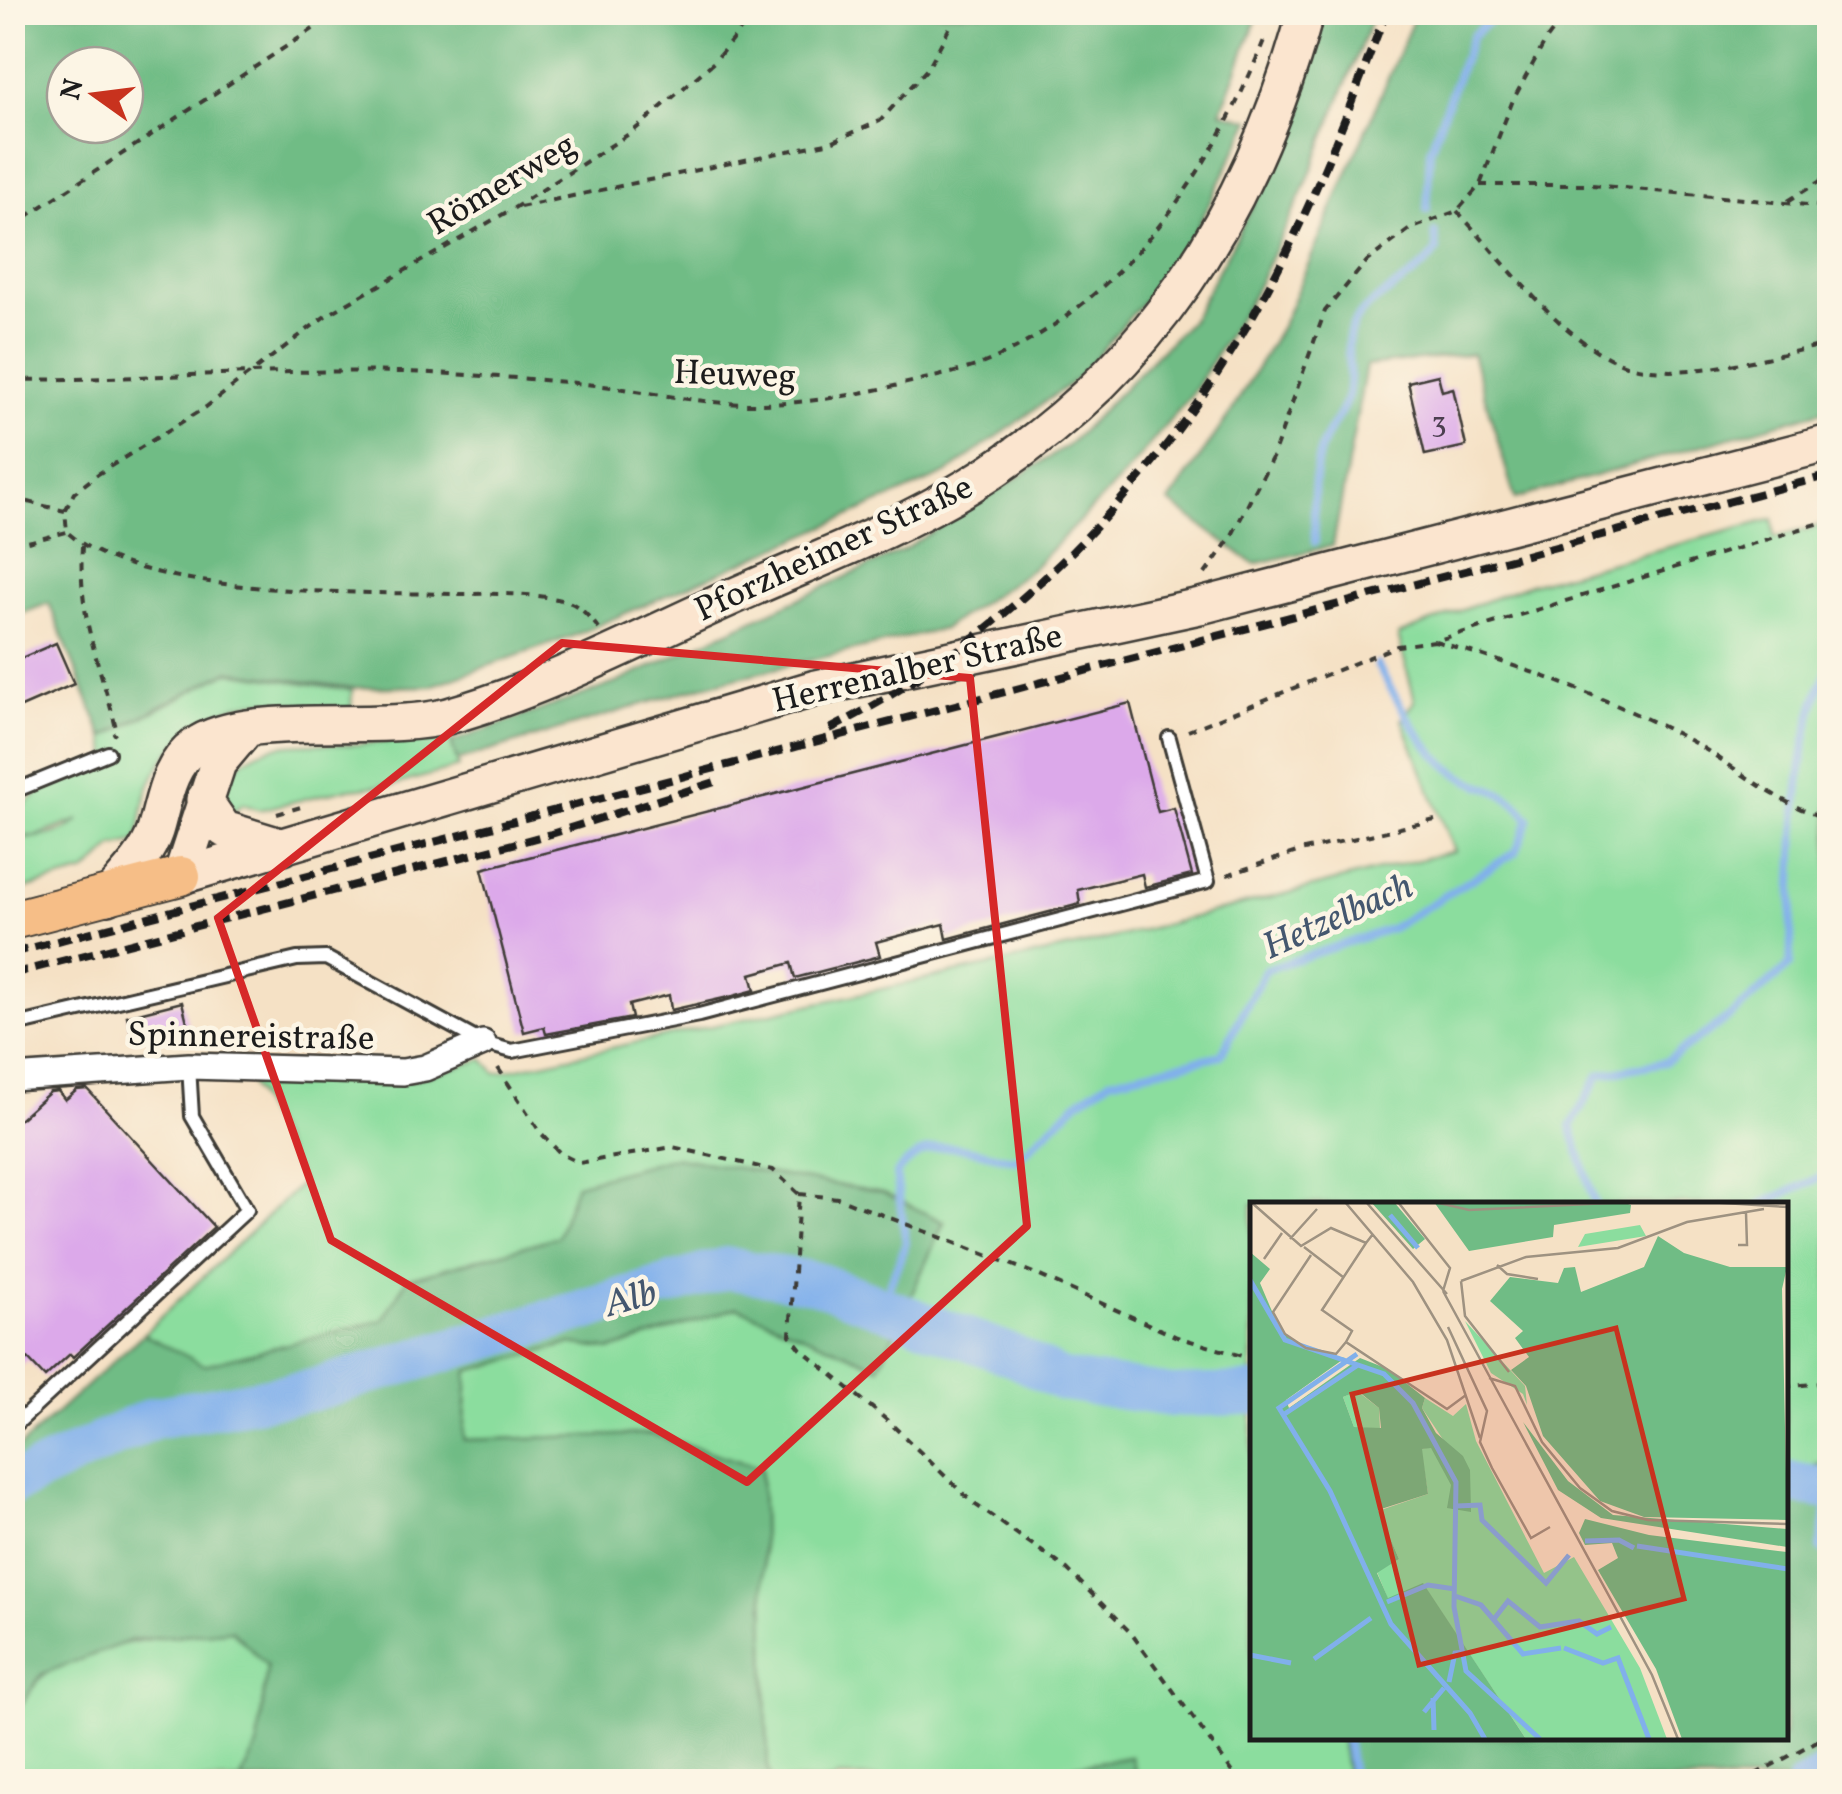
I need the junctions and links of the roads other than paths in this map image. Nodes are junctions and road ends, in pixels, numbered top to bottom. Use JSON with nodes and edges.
{"nodes":[{"id":1,"x":1306,"y":12,"type":"edge"},
{"id":2,"x":1830,"y":442,"type":"edge"},
{"id":3,"x":245,"y":731,"type":"junction"},
{"id":4,"x":1169,"y":738,"type":"road end"},
{"id":5,"x":108,"y":753,"type":"road end"},
{"id":6,"x":12,"y":792,"type":"edge"},
{"id":7,"x":204,"y":800,"type":"junction"},
{"id":8,"x":154,"y":832,"type":"junction"},
{"id":9,"x":284,"y":847,"type":"junction"},
{"id":10,"x":181,"y":876,"type":"junction"},
{"id":11,"x":108,"y":897,"type":"junction"},
{"id":12,"x":12,"y":920,"type":"edge"},
{"id":13,"x":12,"y":1026,"type":"edge"},
{"id":14,"x":483,"y":1042,"type":"junction"},
{"id":15,"x":189,"y":1066,"type":"junction"},
{"id":16,"x":12,"y":1078,"type":"edge"},
{"id":17,"x":12,"y":1428,"type":"edge"}],
"edges":[{"from":1,"to":3,"type":"main road","name":"Pforzheimer Straße"},
{"from":2,"to":9,"type":"main road","name":"Herrenalber Straße"},
{"from":3,"to":7,"type":"main road"},
{"from":3,"to":8,"type":"main road","name":"Pforzheimer Straße"},
{"from":4,"to":14,"type":"lane"},
{"from":5,"to":6,"type":"lane"},
{"from":7,"to":9,"type":"main road"},
{"from":7,"to":10,"type":"main road"},
{"from":8,"to":10,"type":"main road"},
{"from":8,"to":11,"type":"main road","name":"Pforzheimer Straße"},
{"from":9,"to":10,"type":"main road","name":"Herrenalber Straße"},
{"from":10,"to":11,"type":"main road","name":"Herrenalber Straße"},
{"from":11,"to":12,"type":"main road","name":"Herrenalber Straße"},
{"from":13,"to":14,"type":"lane"},
{"from":14,"to":15,"type":"street","name":"Spinnereistraße"},
{"from":15,"to":16,"type":"street","name":"Spinnereistraße"},
{"from":15,"to":17,"type":"lane"}]}
